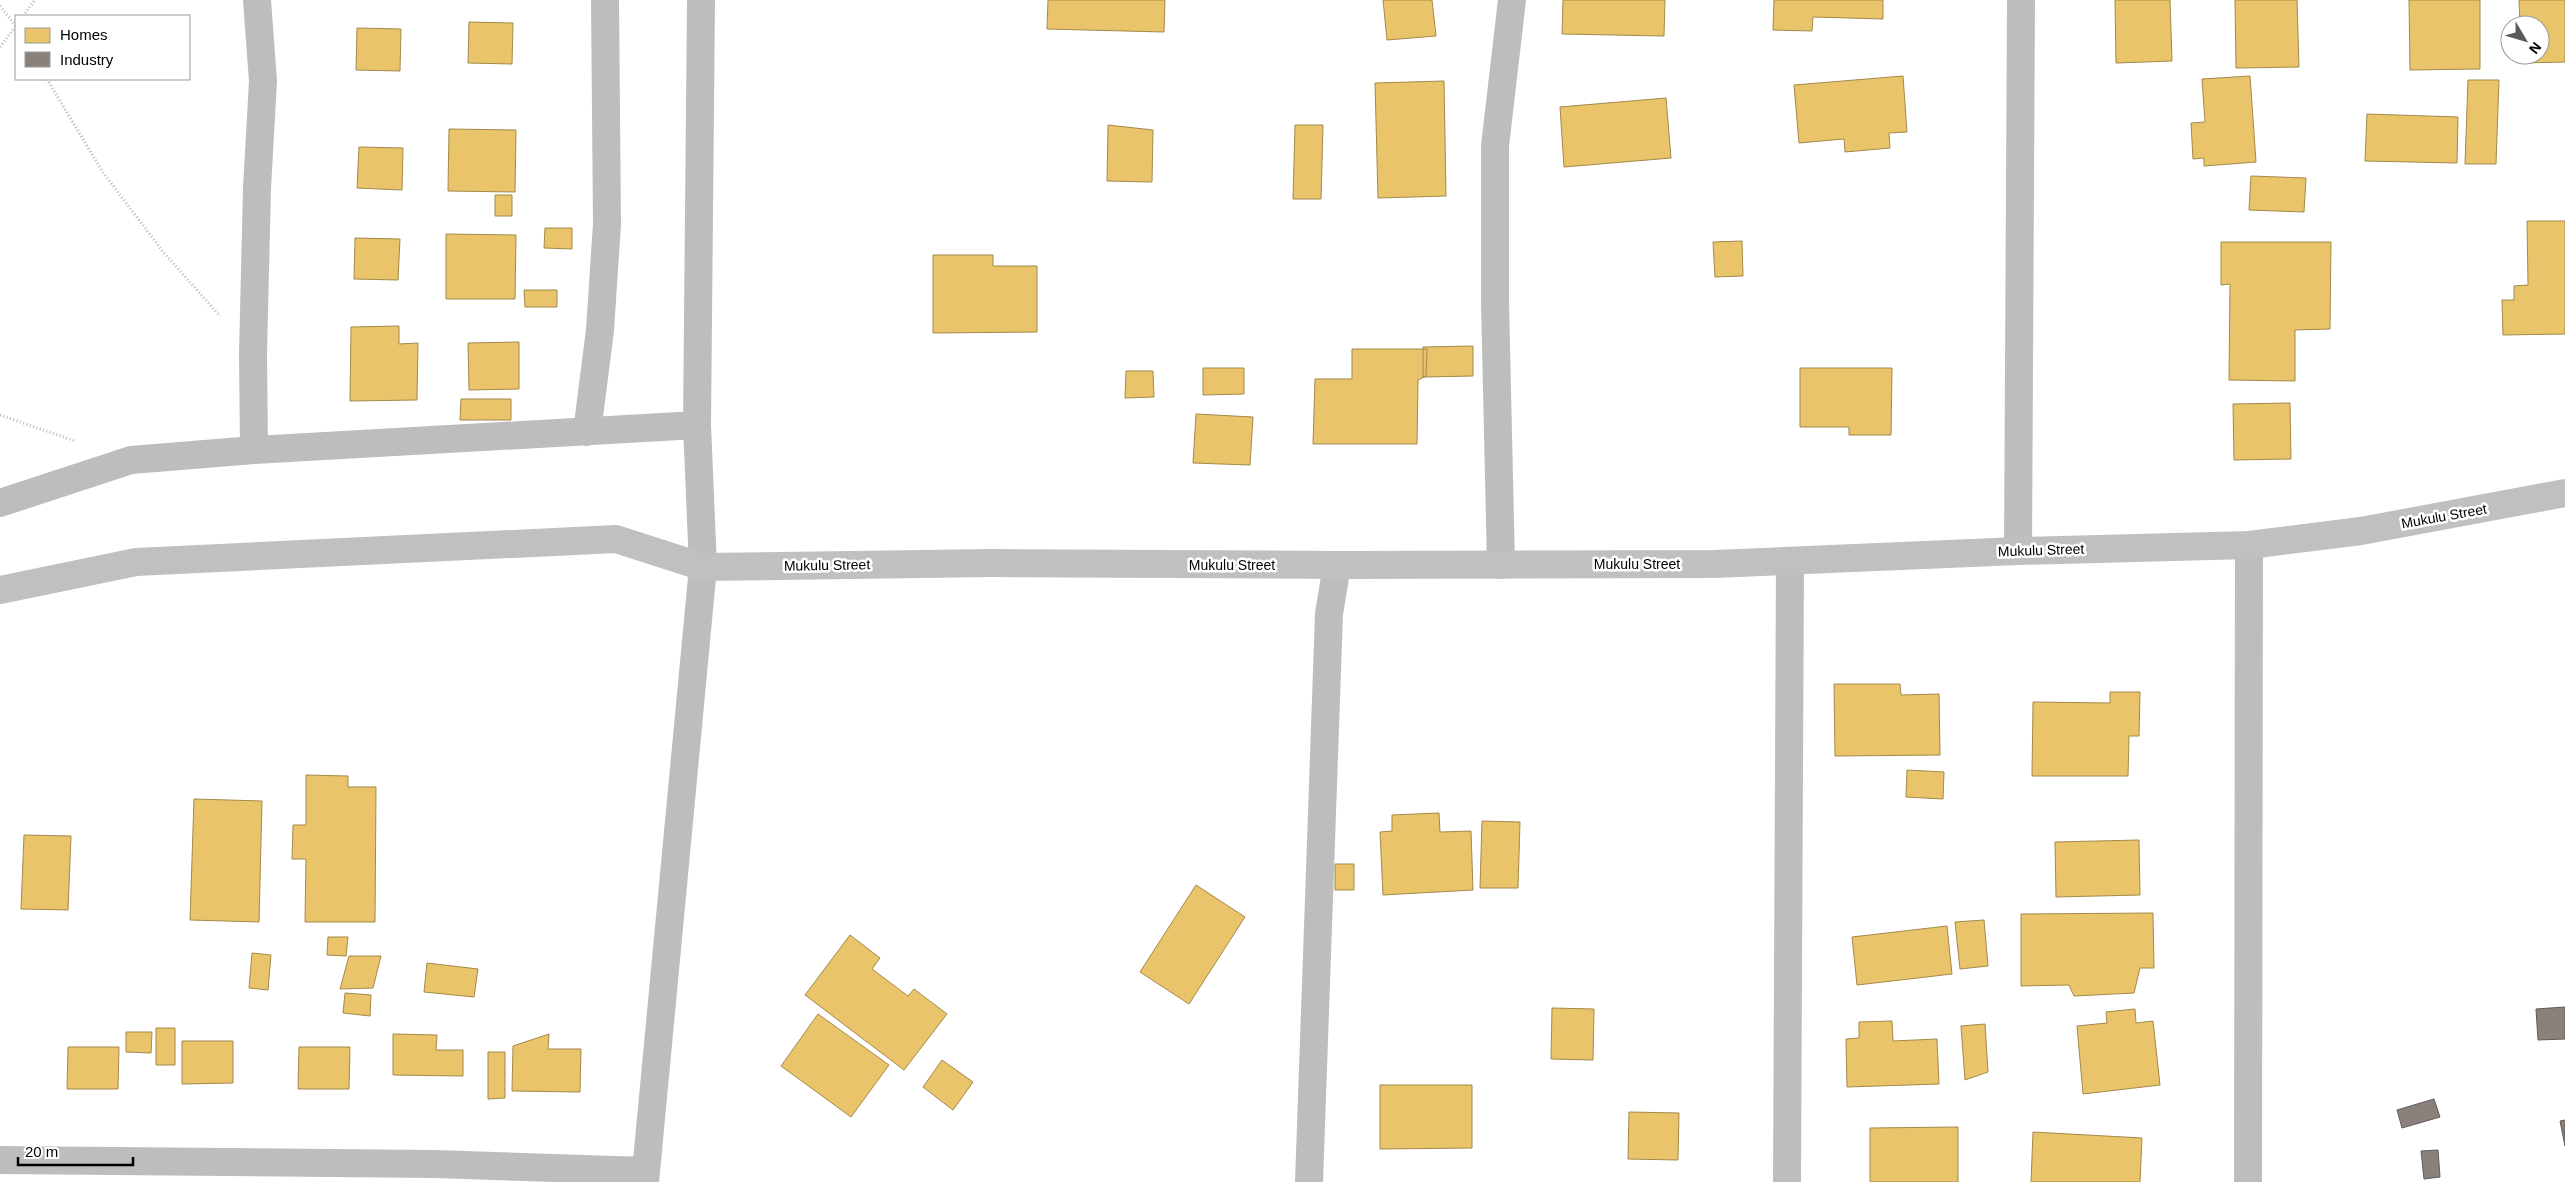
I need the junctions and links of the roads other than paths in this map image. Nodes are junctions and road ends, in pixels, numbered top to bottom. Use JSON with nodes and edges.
{"nodes":[{"id":1,"x":257,"y":0,"type":"edge"},
{"id":2,"x":605,"y":0,"type":"edge"},
{"id":3,"x":701,"y":0,"type":"edge"},
{"id":4,"x":1512,"y":0,"type":"edge"},
{"id":5,"x":2021,"y":0,"type":"edge"},
{"id":6,"x":697,"y":425,"type":"junction"},
{"id":7,"x":587,"y":432,"type":"junction"},
{"id":8,"x":254,"y":450,"type":"junction"},
{"id":9,"x":2565,"y":493,"type":"edge"},
{"id":10,"x":0,"y":503,"type":"edge"},
{"id":11,"x":2248,"y":545,"type":"junction"},
{"id":12,"x":2018,"y":551,"type":"junction"},
{"id":13,"x":1790,"y":561,"type":"junction"},
{"id":14,"x":1501,"y":565,"type":"junction"},
{"id":15,"x":1337,"y":566,"type":"junction"},
{"id":16,"x":704,"y":567,"type":"junction"},
{"id":17,"x":0,"y":590,"type":"edge"},
{"id":18,"x":0,"y":1160,"type":"edge"},
{"id":19,"x":645,"y":1176,"type":"edge"},
{"id":20,"x":1309,"y":1182,"type":"edge"},
{"id":21,"x":1787,"y":1182,"type":"edge"},
{"id":22,"x":2248,"y":1182,"type":"edge"}],
"edges":[{"from":1,"to":8,"type":"street"},
{"from":2,"to":7,"type":"street"},
{"from":3,"to":6,"type":"street"},
{"from":4,"to":14,"type":"street"},
{"from":5,"to":12,"type":"street"},
{"from":6,"to":7,"type":"street"},
{"from":6,"to":16,"type":"street"},
{"from":7,"to":8,"type":"street"},
{"from":8,"to":10,"type":"street"},
{"from":9,"to":11,"type":"street","name":"Mukulu Street"},
{"from":11,"to":12,"type":"street","name":"Mukulu Street"},
{"from":11,"to":22,"type":"street"},
{"from":12,"to":13,"type":"street","name":"Mukulu Street"},
{"from":13,"to":14,"type":"street","name":"Mukulu Street"},
{"from":13,"to":21,"type":"street"},
{"from":14,"to":15,"type":"street","name":"Mukulu Street"},
{"from":15,"to":16,"type":"street","name":"Mukulu Street"},
{"from":15,"to":20,"type":"street"},
{"from":16,"to":17,"type":"street","name":"Mukulu Street"},
{"from":16,"to":19,"type":"street"},
{"from":18,"to":19,"type":"street"}]}
